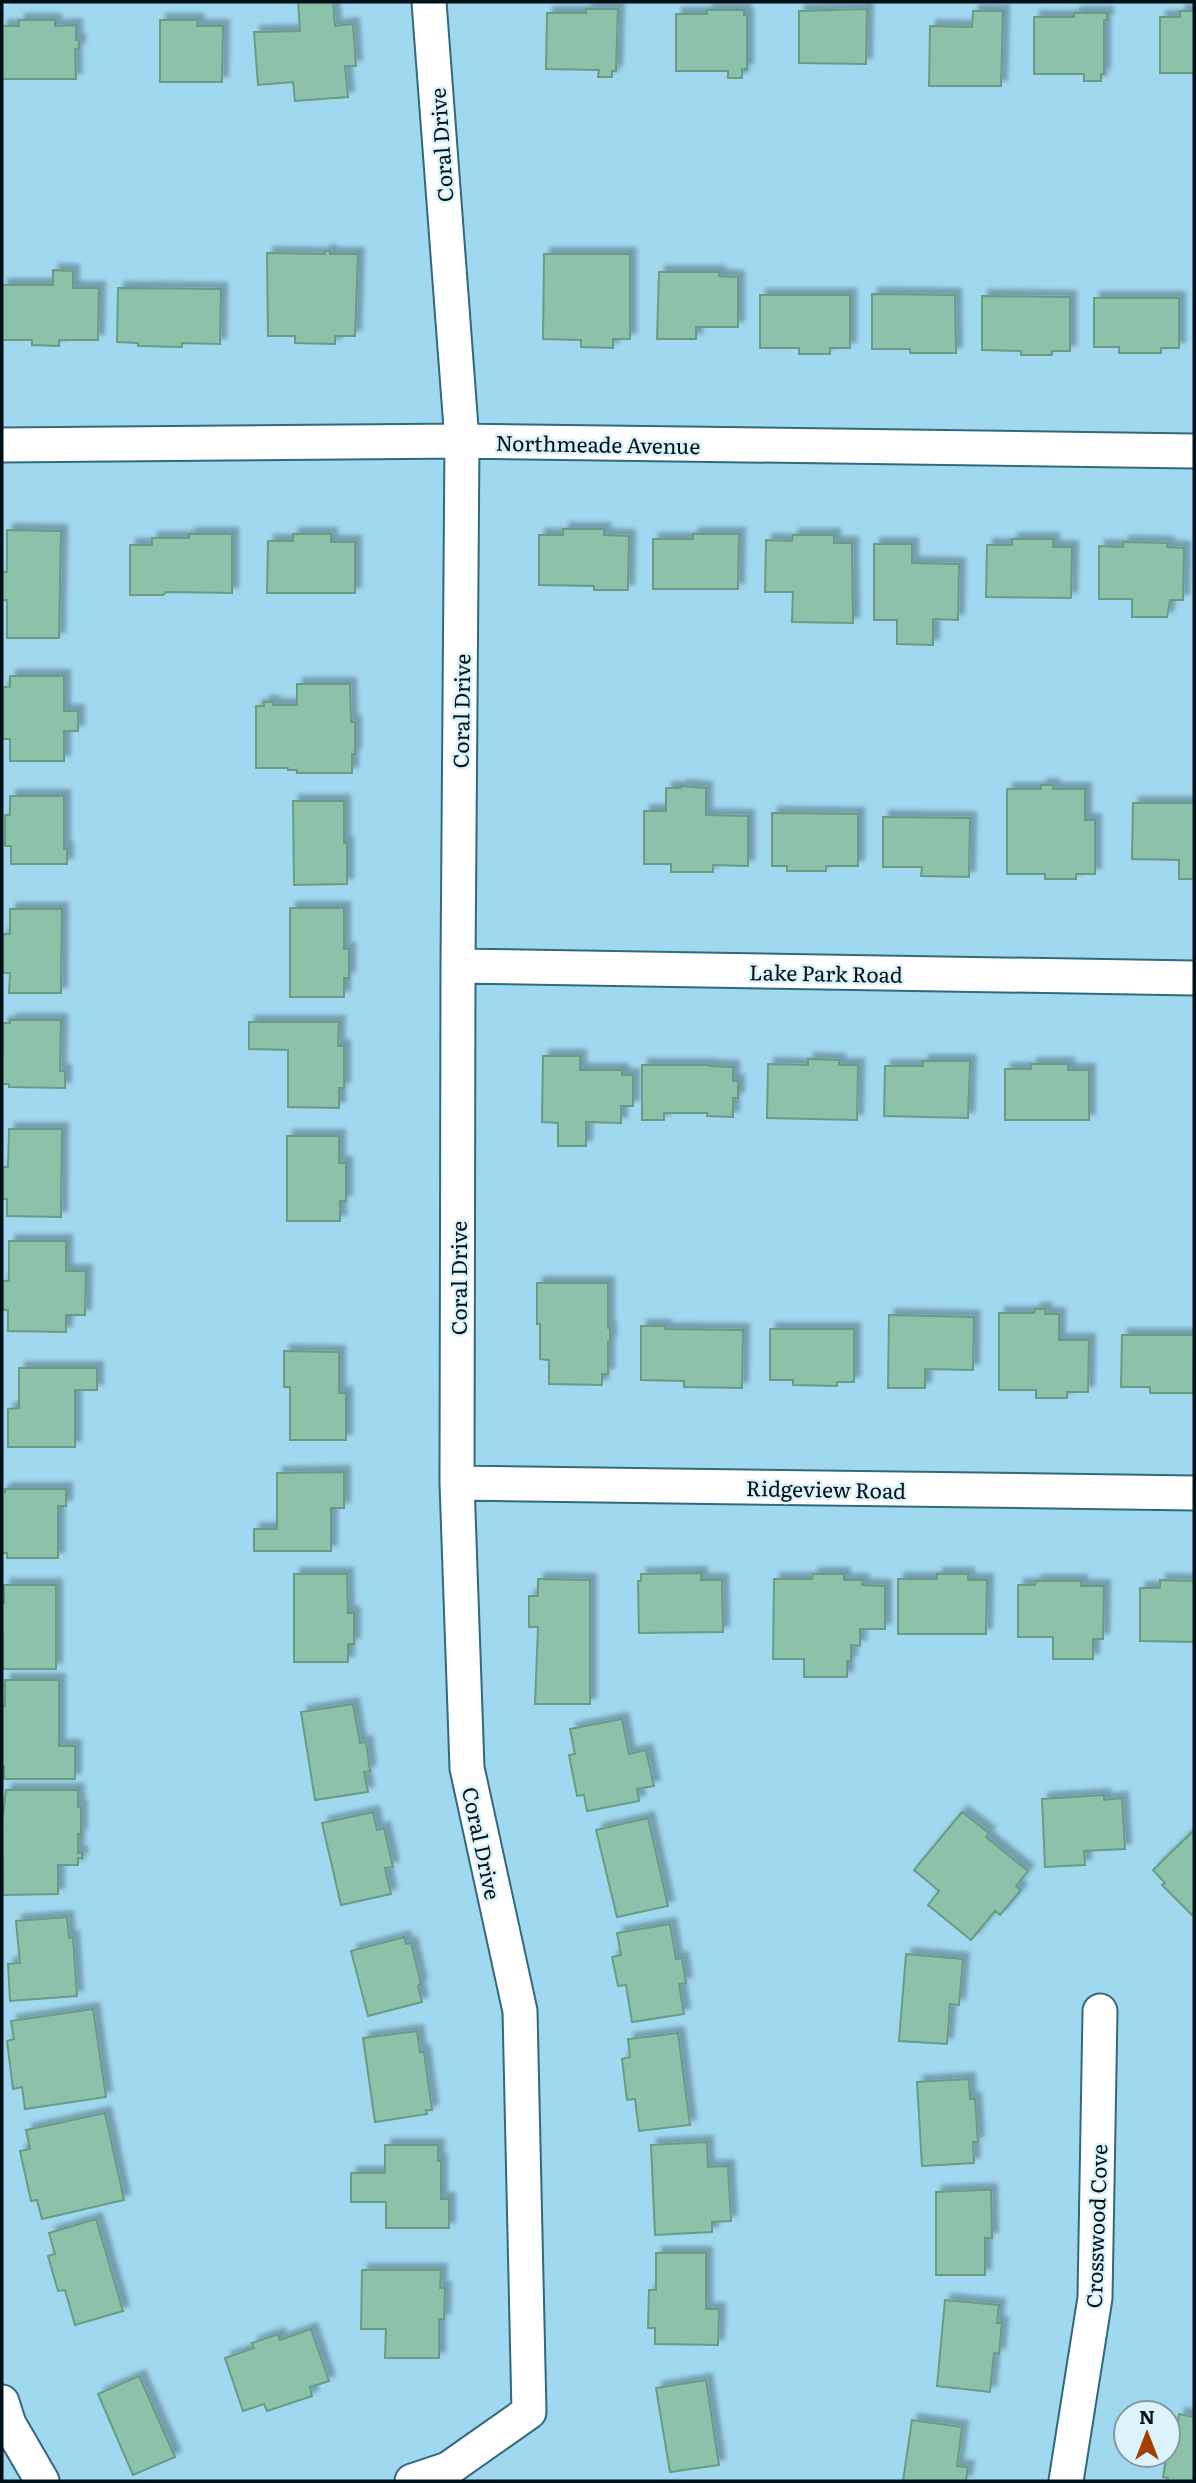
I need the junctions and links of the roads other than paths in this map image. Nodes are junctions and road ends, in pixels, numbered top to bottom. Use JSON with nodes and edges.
{"nodes":[{"id":1,"x":429,"y":2,"type":"edge"},
{"id":2,"x":462,"y":441,"type":"junction"},
{"id":3,"x":2,"y":445,"type":"edge"},
{"id":4,"x":1194,"y":451,"type":"edge"},
{"id":5,"x":458,"y":966,"type":"junction"},
{"id":6,"x":1194,"y":978,"type":"edge"},
{"id":7,"x":457,"y":1483,"type":"junction"},
{"id":8,"x":1194,"y":1493,"type":"edge"},
{"id":9,"x":1100,"y":2011,"type":"dead end"},
{"id":10,"x":4,"y":2417,"type":"edge"},
{"id":11,"x":41,"y":2481,"type":"edge"},
{"id":12,"x":412,"y":2481,"type":"edge"},
{"id":13,"x":1066,"y":2481,"type":"edge"}],
"edges":[{"from":1,"to":2,"type":"street","name":"Coral Drive"},
{"from":2,"to":3,"type":"street","name":"Northmeade Avenue"},
{"from":2,"to":4,"type":"street","name":"Northmeade Avenue"},
{"from":2,"to":5,"type":"street","name":"Coral Drive"},
{"from":5,"to":6,"type":"street","name":"Lake Park Road"},
{"from":5,"to":7,"type":"street","name":"Coral Drive"},
{"from":7,"to":8,"type":"street","name":"Ridgeview Road"},
{"from":7,"to":12,"type":"street","name":"Coral Drive"},
{"from":9,"to":13,"type":"street","name":"Crosswood Cove"},
{"from":10,"to":11,"type":"street"}]}
